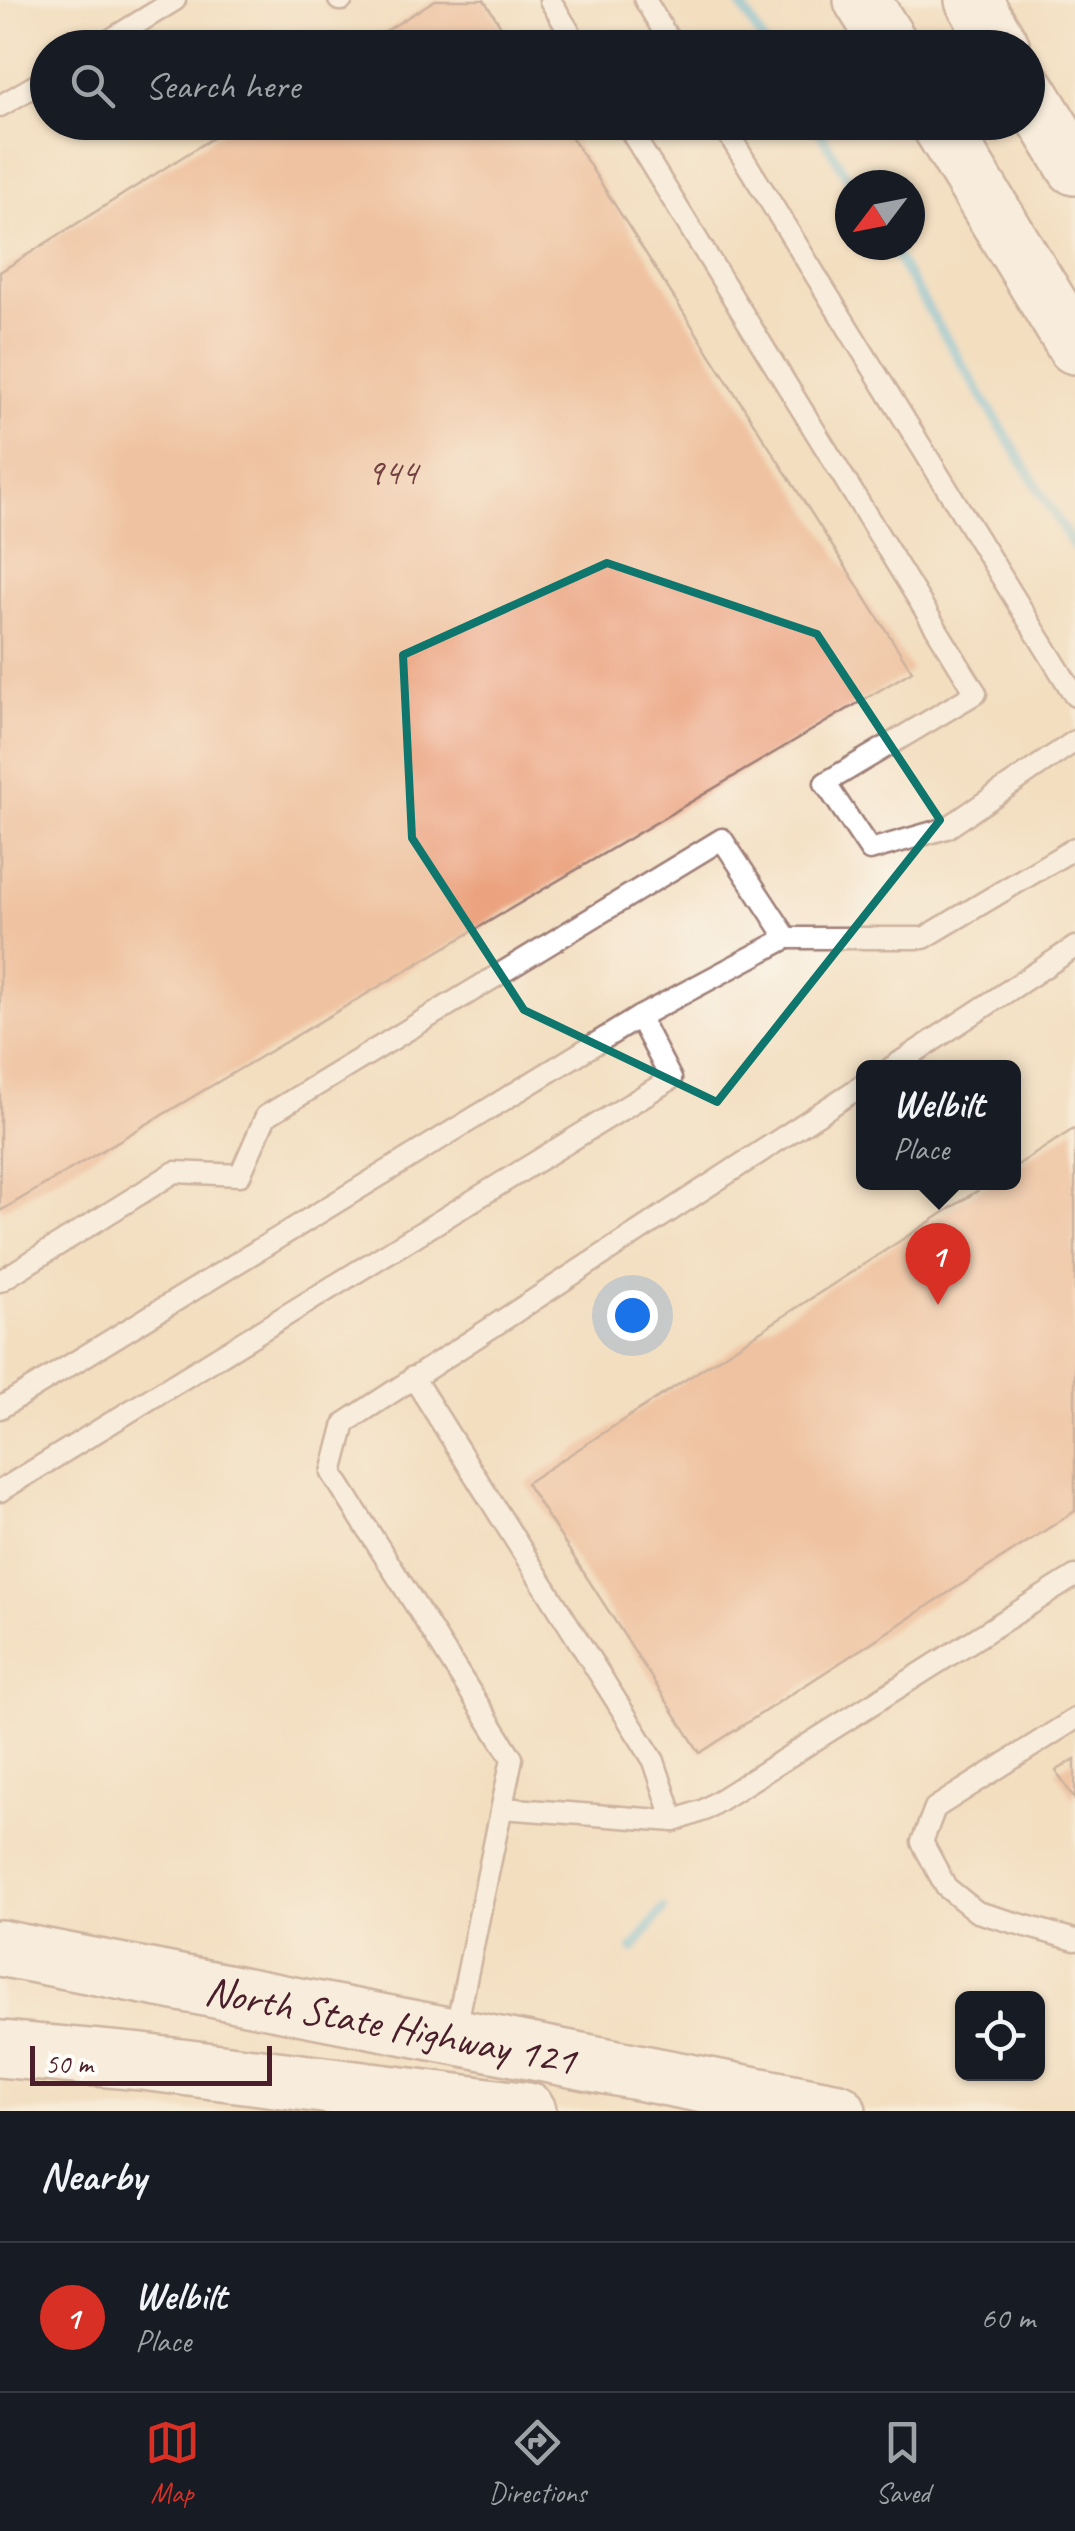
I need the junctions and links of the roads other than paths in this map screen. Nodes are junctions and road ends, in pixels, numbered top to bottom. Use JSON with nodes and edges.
{"nodes":[{"id":1,"x":176,"y":0,"type":"edge"},
{"id":2,"x":550,"y":0,"type":"edge"},
{"id":3,"x":645,"y":0,"type":"edge"},
{"id":4,"x":862,"y":0,"type":"edge"},
{"id":5,"x":972,"y":0,"type":"edge"},
{"id":6,"x":127,"y":30,"type":"edge"},
{"id":7,"x":568,"y":30,"type":"edge"},
{"id":8,"x":663,"y":30,"type":"edge"},
{"id":9,"x":881,"y":30,"type":"edge"},
{"id":10,"x":991,"y":30,"type":"edge"},
{"id":11,"x":30,"y":88,"type":"edge"},
{"id":12,"x":0,"y":106,"type":"edge"},
{"id":13,"x":1045,"y":118,"type":"edge"},
{"id":14,"x":636,"y":140,"type":"edge"},
{"id":15,"x":731,"y":140,"type":"edge"},
{"id":16,"x":949,"y":140,"type":"edge"},
{"id":17,"x":1075,"y":167,"type":"edge"},
{"id":18,"x":1075,"y":346,"type":"edge"},
{"id":19,"x":1075,"y":696,"type":"edge"},
{"id":20,"x":1075,"y":741,"type":"edge"},
{"id":21,"x":1075,"y":848,"type":"edge"},
{"id":22,"x":787,"y":938,"type":"junction"},
{"id":23,"x":1075,"y":947,"type":"edge"},
{"id":24,"x":639,"y":1017,"type":"junction"},
{"id":25,"x":902,"y":1060,"type":"edge"},
{"id":26,"x":856,"y":1091,"type":"edge"},
{"id":27,"x":0,"y":1282,"type":"edge"},
{"id":28,"x":413,"y":1377,"type":"junction"},
{"id":29,"x":0,"y":1408,"type":"edge"},
{"id":30,"x":0,"y":1491,"type":"edge"},
{"id":31,"x":1075,"y":1576,"type":"edge"},
{"id":32,"x":1075,"y":1719,"type":"edge"},
{"id":33,"x":502,"y":1808,"type":"junction"},
{"id":34,"x":674,"y":1821,"type":"junction"},
{"id":35,"x":1075,"y":1940,"type":"edge"},
{"id":36,"x":0,"y":1948,"type":"edge"},
{"id":37,"x":455,"y":2036,"type":"junction"},
{"id":38,"x":0,"y":2048,"type":"edge"},
{"id":39,"x":515,"y":2108,"type":"edge"},
{"id":40,"x":838,"y":2111,"type":"edge"}],
"edges":[{"from":1,"to":6,"type":"lane"},
{"from":2,"to":7,"type":"lane"},
{"from":3,"to":8,"type":"lane"},
{"from":4,"to":9,"type":"main road"},
{"from":5,"to":10,"type":"main road"},
{"from":11,"to":12,"type":"lane"},
{"from":13,"to":17,"type":"main road"},
{"from":14,"to":20,"type":"lane"},
{"from":15,"to":19,"type":"lane"},
{"from":16,"to":18,"type":"main road"},
{"from":21,"to":22,"type":"lane"},
{"from":22,"to":24,"type":"lane"},
{"from":22,"to":27,"type":"lane"},
{"from":23,"to":25,"type":"lane"},
{"from":24,"to":29,"type":"lane"},
{"from":24,"to":30,"type":"lane"},
{"from":26,"to":28,"type":"lane"},
{"from":28,"to":33,"type":"lane"},
{"from":28,"to":34,"type":"lane"},
{"from":31,"to":34,"type":"lane"},
{"from":32,"to":35,"type":"lane"},
{"from":33,"to":34,"type":"lane"},
{"from":33,"to":37,"type":"lane"},
{"from":36,"to":37,"type":"main road","name":"North State Highway 121"},
{"from":37,"to":40,"type":"main road","name":"North State Highway 121"},
{"from":38,"to":39,"type":"main road"}]}
